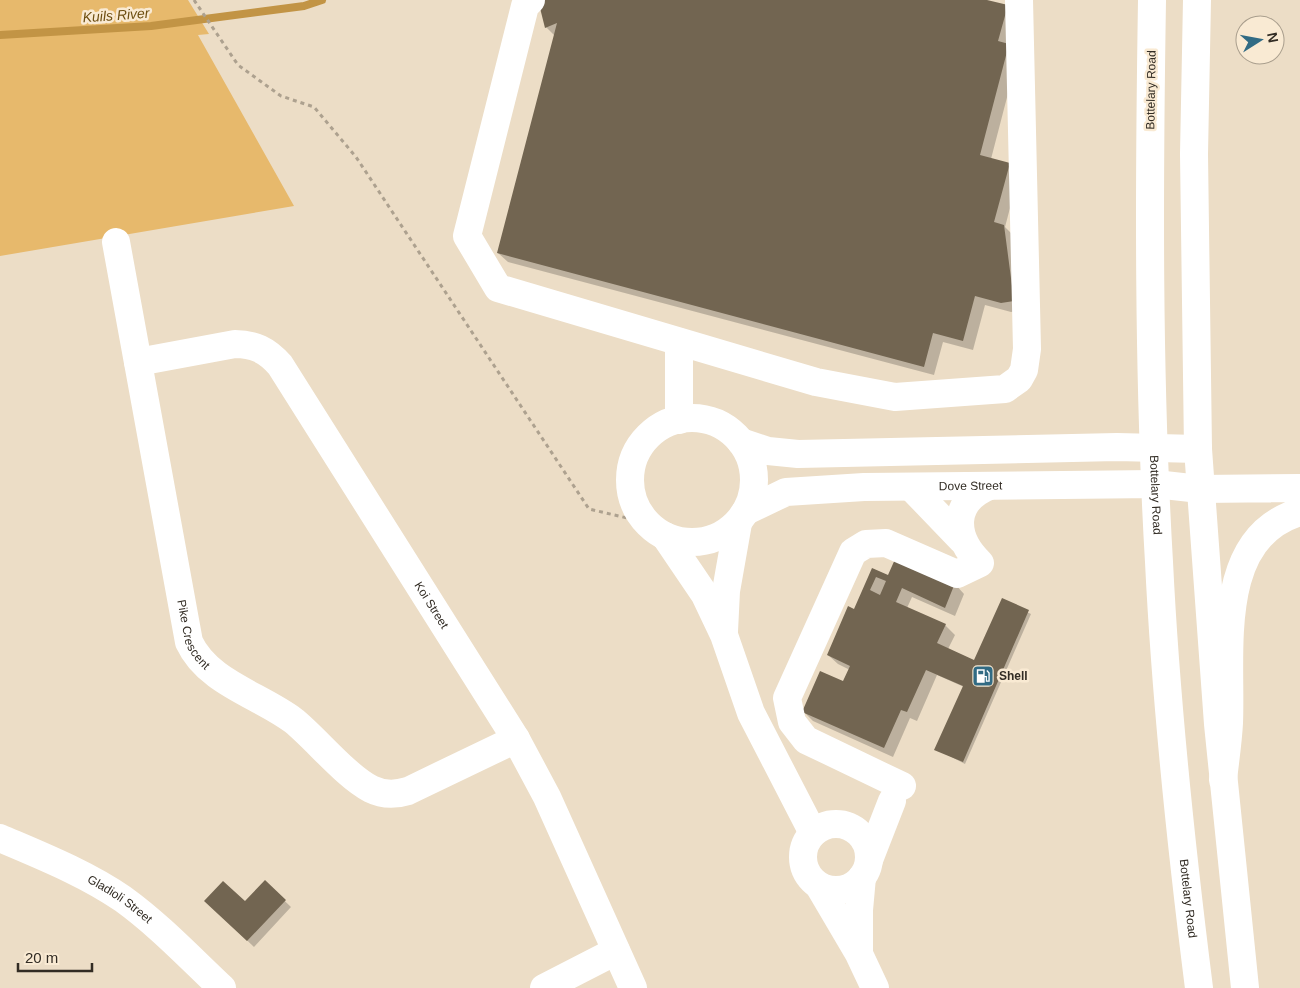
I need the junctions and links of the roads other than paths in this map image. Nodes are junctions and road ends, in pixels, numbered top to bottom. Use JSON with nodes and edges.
{"nodes":[{"id":1,"x":531,"y":0,"type":"edge"},
{"id":2,"x":1019,"y":0,"type":"edge"},
{"id":3,"x":1152,"y":0,"type":"edge"},
{"id":4,"x":1198,"y":0,"type":"edge"},
{"id":5,"x":116,"y":242,"type":"dead end"},
{"id":6,"x":679,"y":342,"type":"junction"},
{"id":7,"x":138,"y":362,"type":"junction"},
{"id":8,"x":679,"y":420,"type":"junction"},
{"id":9,"x":741,"y":442,"type":"junction"},
{"id":10,"x":1154,"y":449,"type":"junction"},
{"id":11,"x":1198,"y":449,"type":"junction"},
{"id":12,"x":1155,"y":484,"type":"junction"},
{"id":13,"x":990,"y":486,"type":"junction"},
{"id":14,"x":912,"y":488,"type":"junction"},
{"id":15,"x":1300,"y":488,"type":"edge"},
{"id":16,"x":1200,"y":489,"type":"junction"},
{"id":17,"x":1300,"y":512,"type":"edge"},
{"id":18,"x":742,"y":517,"type":"junction"},
{"id":19,"x":656,"y":530,"type":"junction"},
{"id":20,"x":962,"y":540,"type":"junction"},
{"id":21,"x":724,"y":635,"type":"junction"},
{"id":22,"x":787,"y":698,"type":"junction"},
{"id":23,"x":751,"y":713,"type":"junction"},
{"id":24,"x":516,"y":740,"type":"junction"},
{"id":25,"x":1223,"y":780,"type":"junction"},
{"id":26,"x":902,"y":786,"type":"dead end"},
{"id":27,"x":842,"y":824,"type":"junction"},
{"id":28,"x":813,"y":833,"type":"junction"},
{"id":29,"x":0,"y":838,"type":"edge"},
{"id":30,"x":865,"y":868,"type":"junction"},
{"id":31,"x":819,"y":886,"type":"junction"},
{"id":32,"x":616,"y":951,"type":"junction"},
{"id":33,"x":859,"y":954,"type":"junction"},
{"id":34,"x":222,"y":988,"type":"edge"},
{"id":35,"x":544,"y":988,"type":"edge"},
{"id":36,"x":633,"y":988,"type":"edge"},
{"id":37,"x":875,"y":988,"type":"edge"},
{"id":38,"x":1199,"y":988,"type":"edge"},
{"id":39,"x":1245,"y":988,"type":"edge"}],
"edges":[{"from":1,"to":6,"type":"main road"},
{"from":2,"to":6,"type":"main road"},
{"from":3,"to":10,"type":"main road","name":"Bottelary Road"},
{"from":4,"to":11,"type":"main road"},
{"from":5,"to":7,"type":"main road","name":"Pike Crescent"},
{"from":6,"to":8,"type":"main road"},
{"from":7,"to":24,"type":"main road","name":"Koi Street"},
{"from":7,"to":24,"type":"main road","name":"Pike Crescent"},
{"from":8,"to":9,"type":"main road"},
{"from":8,"to":19,"type":"main road"},
{"from":9,"to":10,"type":"main road"},
{"from":9,"to":18,"type":"main road"},
{"from":10,"to":11,"type":"main road"},
{"from":10,"to":12,"type":"main road","name":"Bottelary Road"},
{"from":11,"to":16,"type":"main road"},
{"from":12,"to":13,"type":"main road","name":"Dove Street"},
{"from":12,"to":16,"type":"main road","name":"Dove Street"},
{"from":12,"to":38,"type":"main road","name":"Bottelary Road"},
{"from":13,"to":14,"type":"main road","name":"Dove Street"},
{"from":13,"to":20,"type":"main road"},
{"from":14,"to":18,"type":"main road","name":"Dove Street"},
{"from":14,"to":20,"type":"main road"},
{"from":15,"to":16,"type":"main road","name":"Dove Street"},
{"from":16,"to":25,"type":"main road"},
{"from":17,"to":25,"type":"main road"},
{"from":18,"to":19,"type":"main road","name":"Dove Street"},
{"from":18,"to":21,"type":"main road"},
{"from":19,"to":21,"type":"main road"},
{"from":20,"to":22,"type":"main road"},
{"from":21,"to":23,"type":"main road"},
{"from":22,"to":23,"type":"main road"},
{"from":22,"to":26,"type":"main road"},
{"from":23,"to":28,"type":"main road"},
{"from":24,"to":32,"type":"main road","name":"Koi Street"},
{"from":25,"to":39,"type":"main road"},
{"from":27,"to":28,"type":"main road"},
{"from":27,"to":30,"type":"main road"},
{"from":27,"to":30,"type":"main road"},
{"from":28,"to":31,"type":"main road"},
{"from":29,"to":34,"type":"main road","name":"Gladioli Street"},
{"from":30,"to":31,"type":"main road"},
{"from":30,"to":33,"type":"main road"},
{"from":31,"to":33,"type":"main road"},
{"from":32,"to":35,"type":"main road"},
{"from":32,"to":36,"type":"main road","name":"Koi Street"},
{"from":33,"to":37,"type":"main road"}]}
